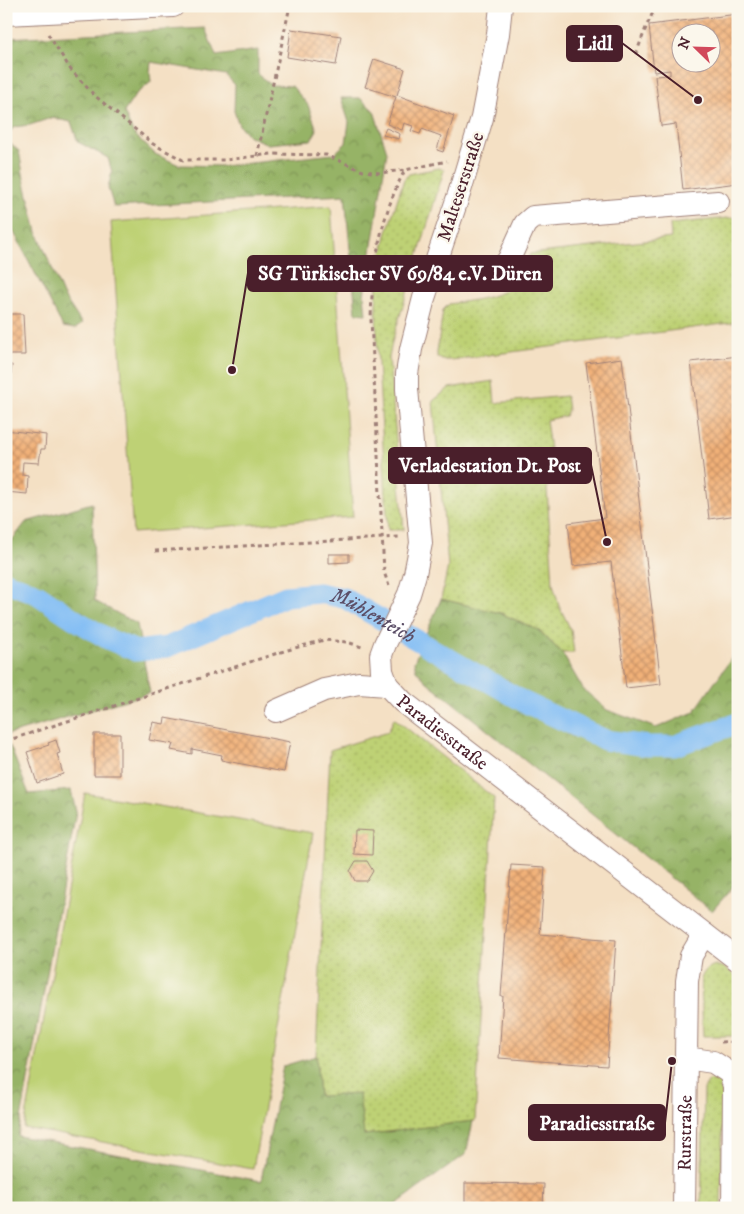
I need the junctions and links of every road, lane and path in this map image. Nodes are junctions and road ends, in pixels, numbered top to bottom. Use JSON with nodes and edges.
{"nodes":[{"id":1,"x":173,"y":6,"type":"edge"},
{"id":2,"x":290,"y":6,"type":"edge"},
{"id":3,"x":501,"y":6,"type":"edge"},
{"id":4,"x":656,"y":6,"type":"edge"},
{"id":5,"x":35,"y":13,"type":"junction"},
{"id":6,"x":6,"y":14,"type":"edge"},
{"id":7,"x":636,"y":54,"type":"dead end"},
{"id":8,"x":472,"y":155,"type":"junction"},
{"id":9,"x":257,"y":156,"type":"junction"},
{"id":10,"x":405,"y":170,"type":"junction"},
{"id":11,"x":718,"y":202,"type":"dead end"},
{"id":12,"x":431,"y":278,"type":"junction"},
{"id":13,"x":420,"y":535,"type":"junction"},
{"id":14,"x":382,"y":538,"type":"junction"},
{"id":15,"x":155,"y":550,"type":"dead end"},
{"id":16,"x":404,"y":604,"type":"junction"},
{"id":17,"x":383,"y":649,"type":"junction"},
{"id":18,"x":388,"y":685,"type":"junction"},
{"id":19,"x":276,"y":711,"type":"dead end"},
{"id":20,"x":6,"y":741,"type":"edge"},
{"id":21,"x":704,"y":934,"type":"junction"},
{"id":22,"x":738,"y":960,"type":"edge"},
{"id":23,"x":686,"y":1058,"type":"junction"},
{"id":24,"x":684,"y":1208,"type":"edge"},
{"id":25,"x":733,"y":1208,"type":"edge"}],
"edges":[{"from":1,"to":5,"type":"street"},
{"from":2,"to":9,"type":"path"},
{"from":3,"to":8,"type":"street","name":"Malteserstraße"},
{"from":4,"to":7,"type":"path"},
{"from":5,"to":6,"type":"street"},
{"from":5,"to":9,"type":"path"},
{"from":8,"to":10,"type":"path"},
{"from":8,"to":12,"type":"street","name":"Malteserstraße"},
{"from":9,"to":10,"type":"path"},
{"from":10,"to":14,"type":"path"},
{"from":11,"to":12,"type":"street"},
{"from":12,"to":13,"type":"street","name":"Malteserstraße"},
{"from":13,"to":14,"type":"path"},
{"from":13,"to":16,"type":"street","name":"Malteserstraße"},
{"from":14,"to":15,"type":"path"},
{"from":14,"to":16,"type":"path"},
{"from":16,"to":17,"type":"street","name":"Malteserstraße"},
{"from":17,"to":18,"type":"street"},
{"from":17,"to":20,"type":"path"},
{"from":18,"to":19,"type":"street"},
{"from":18,"to":21,"type":"street","name":"Paradiesstraße"},
{"from":21,"to":22,"type":"street","name":"Paradiesstraße"},
{"from":21,"to":23,"type":"street","name":"Rurstraße"},
{"from":23,"to":24,"type":"street","name":"Rurstraße"},
{"from":23,"to":25,"type":"street"}]}
